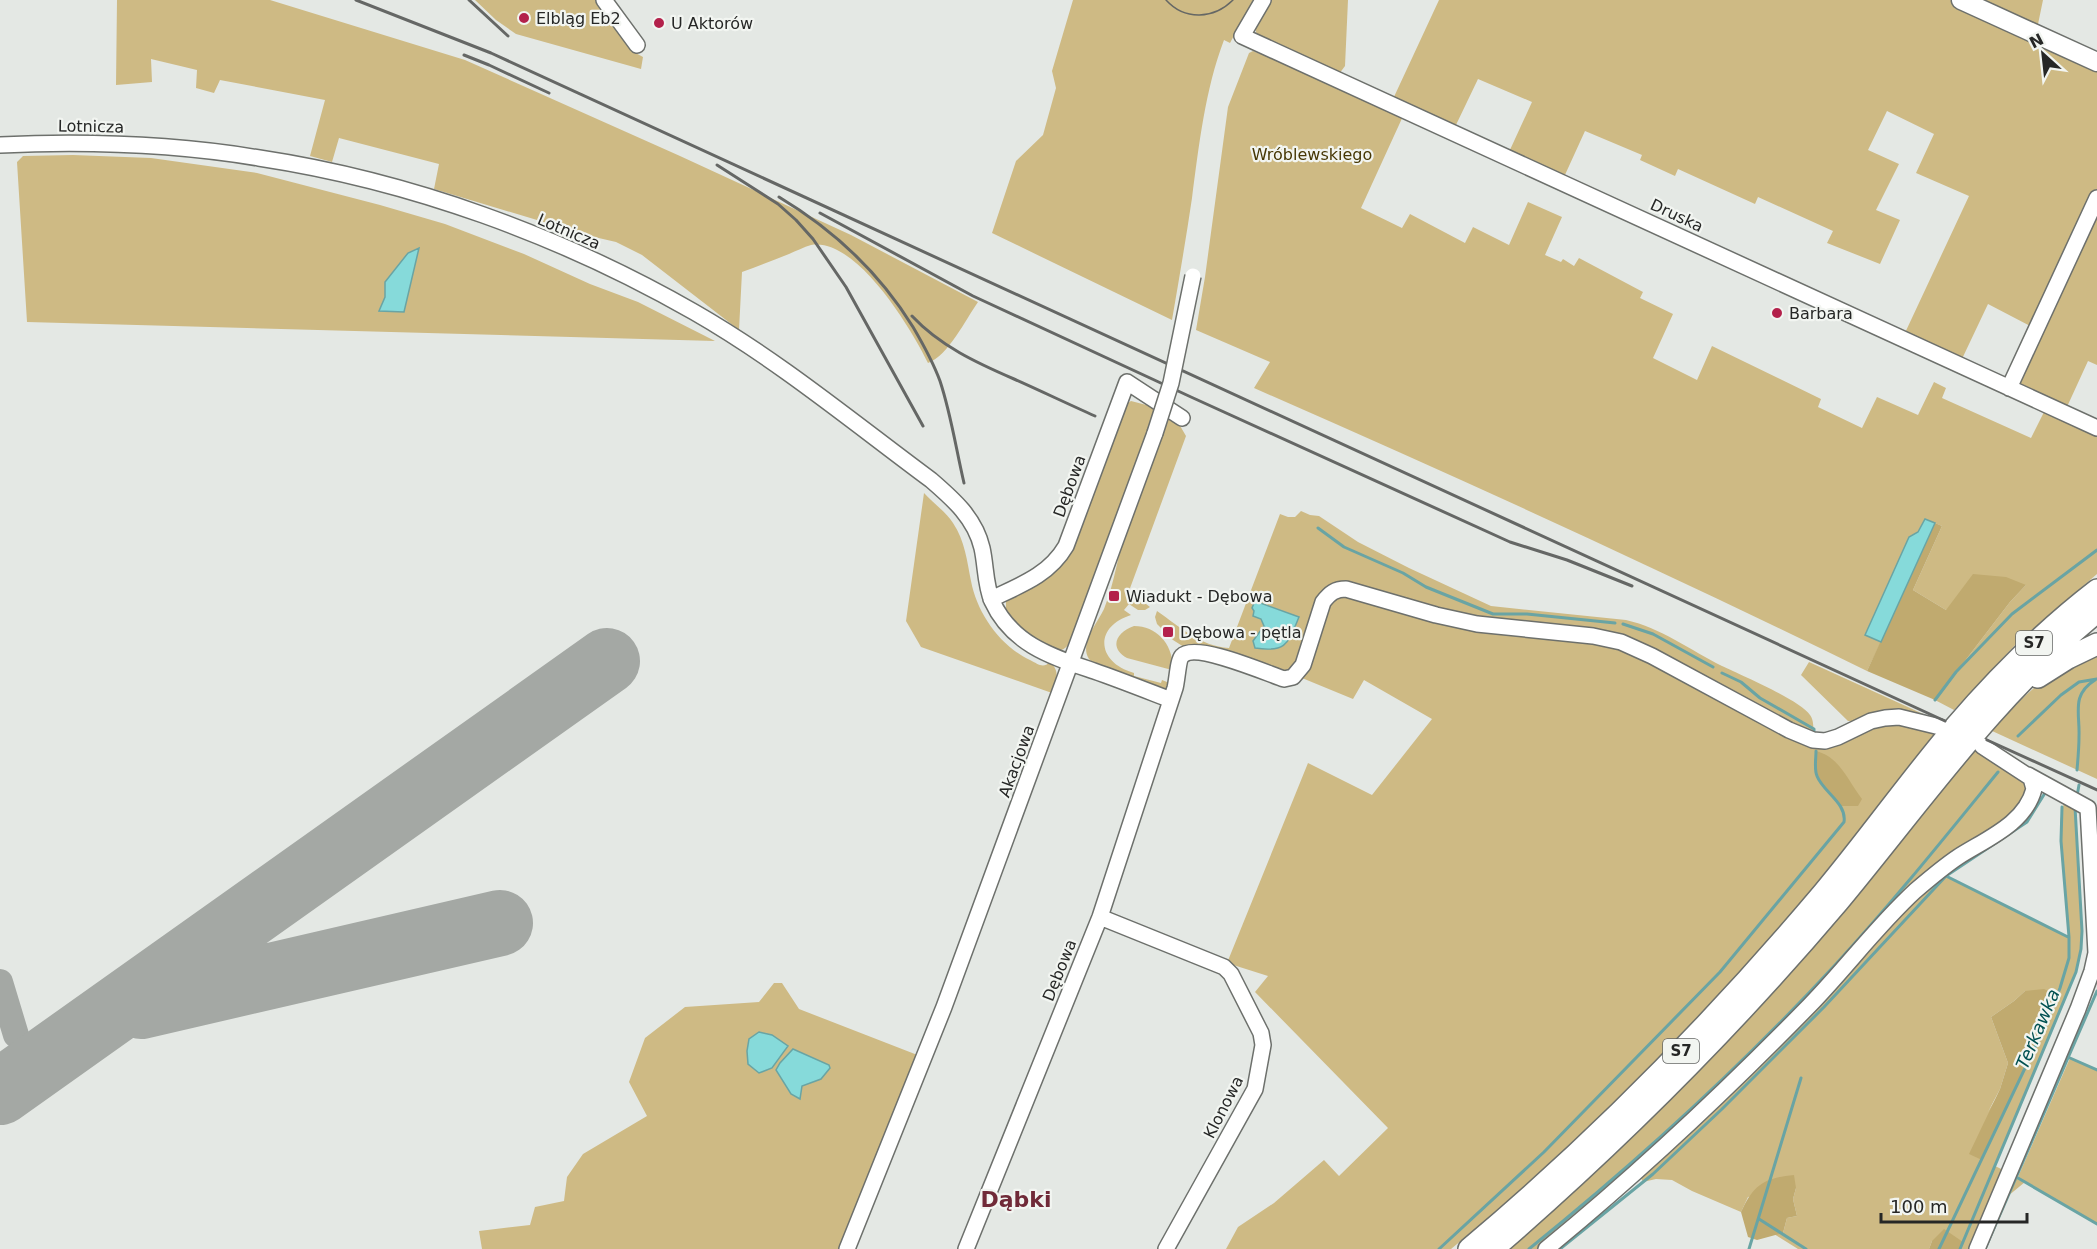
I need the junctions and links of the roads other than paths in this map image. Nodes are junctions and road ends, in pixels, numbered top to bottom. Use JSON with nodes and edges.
{"nodes":[{"id":1,"x":604,"y":0,"type":"edge"},
{"id":2,"x":1263,"y":0,"type":"edge"},
{"id":3,"x":1961,"y":0,"type":"edge"},
{"id":4,"x":637,"y":45,"type":"dead end"},
{"id":5,"x":2097,"y":62,"type":"edge"},
{"id":6,"x":0,"y":145,"type":"edge"},
{"id":7,"x":2097,"y":198,"type":"edge"},
{"id":8,"x":1193,"y":276,"type":"dead end"},
{"id":9,"x":2009,"y":388,"type":"junction"},
{"id":10,"x":1182,"y":418,"type":"dead end"},
{"id":11,"x":2097,"y":428,"type":"edge"},
{"id":12,"x":2097,"y":590,"type":"edge"},
{"id":13,"x":991,"y":599,"type":"junction"},
{"id":14,"x":2097,"y":612,"type":"edge"},
{"id":15,"x":2097,"y":644,"type":"edge"},
{"id":16,"x":1070,"y":663,"type":"junction"},
{"id":17,"x":1171,"y":700,"type":"junction"},
{"id":18,"x":2002,"y":701,"type":"junction"},
{"id":19,"x":1940,"y":727,"type":"dead end"},
{"id":20,"x":1982,"y":746,"type":"dead end"},
{"id":21,"x":2028,"y":775,"type":"junction"},
{"id":22,"x":1100,"y":917,"type":"junction"},
{"id":23,"x":847,"y":1249,"type":"edge"},
{"id":24,"x":966,"y":1249,"type":"edge"},
{"id":25,"x":1166,"y":1249,"type":"edge"},
{"id":26,"x":1469,"y":1249,"type":"edge"},
{"id":27,"x":1493,"y":1249,"type":"edge"},
{"id":28,"x":1546,"y":1249,"type":"edge"},
{"id":29,"x":1977,"y":1249,"type":"edge"}],
"edges":[{"from":1,"to":4,"type":"street"},
{"from":2,"to":9,"type":"street","name":"Druska"},
{"from":3,"to":5,"type":"main road"},
{"from":6,"to":13,"type":"street","name":"Lotnicza"},
{"from":7,"to":9,"type":"street"},
{"from":8,"to":16,"type":"street","name":"Akacjowa","bridge":true},
{"from":9,"to":11,"type":"street","name":"Druska"},
{"from":10,"to":13,"type":"street","name":"Dębowa"},
{"from":12,"to":26,"type":"highway","number":"S7"},
{"from":13,"to":16,"type":"street"},
{"from":14,"to":18,"type":"highway","number":"S7"},
{"from":15,"to":18,"type":"highway"},
{"from":16,"to":17,"type":"street"},
{"from":16,"to":23,"type":"street","name":"Akacjowa"},
{"from":17,"to":19,"type":"street","name":"Dębowa"},
{"from":17,"to":22,"type":"street","name":"Dębowa"},
{"from":18,"to":27,"type":"highway","number":"S7"},
{"from":20,"to":21,"type":"street"},
{"from":21,"to":28,"type":"street"},
{"from":21,"to":29,"type":"street"},
{"from":22,"to":24,"type":"street","name":"Dębowa"},
{"from":22,"to":25,"type":"street","name":"Klonowa"}]}
